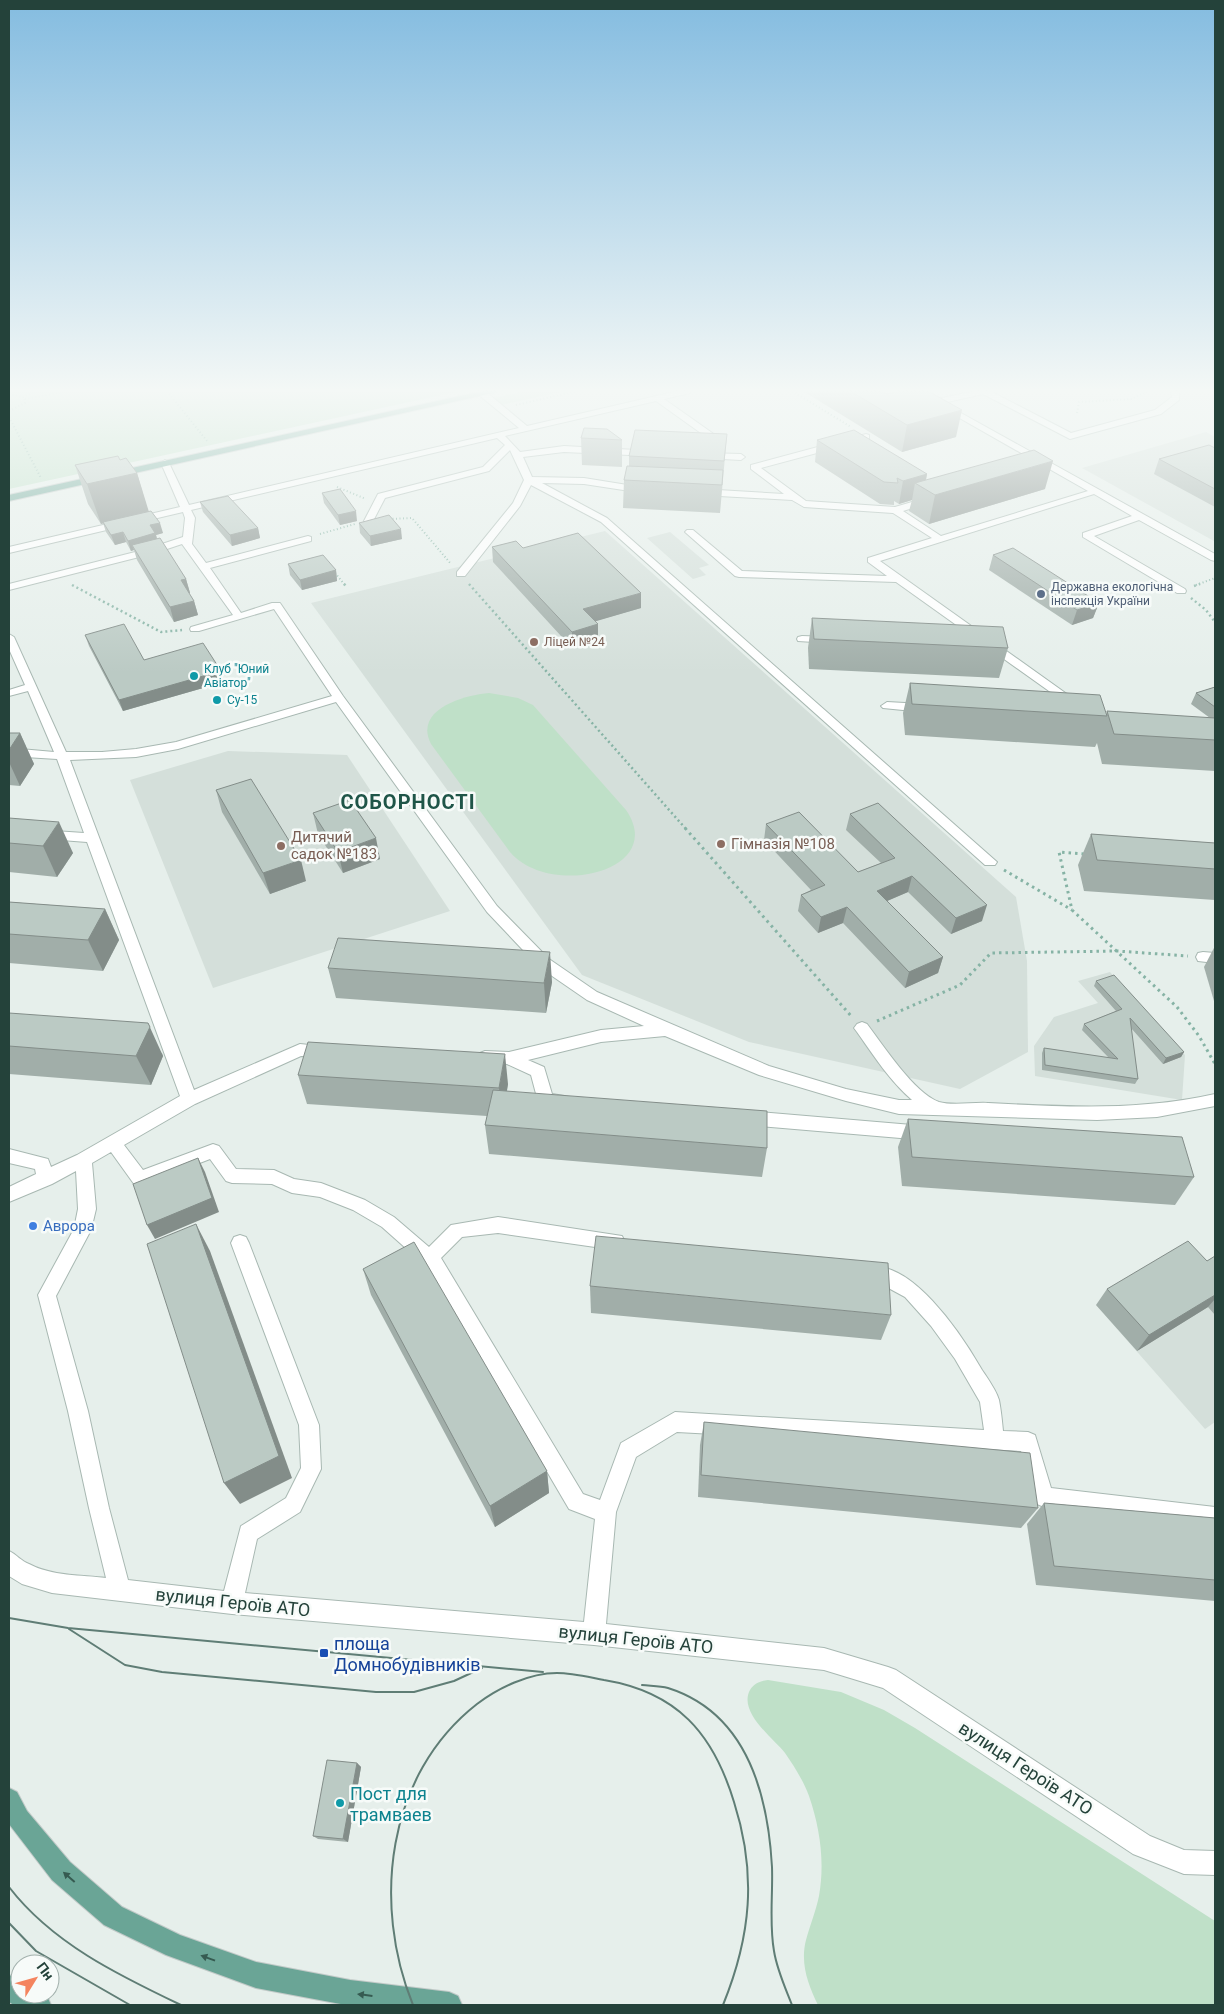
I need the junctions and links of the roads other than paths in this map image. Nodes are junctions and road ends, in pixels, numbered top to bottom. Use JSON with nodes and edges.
{"nodes":[{"id":1,"x":67,"y":485,"type":"edge"},
{"id":2,"x":175,"y":485,"type":"edge"},
{"id":3,"x":286,"y":485,"type":"edge"},
{"id":4,"x":424,"y":485,"type":"edge"},
{"id":5,"x":527,"y":485,"type":"edge"},
{"id":6,"x":538,"y":485,"type":"edge"},
{"id":7,"x":605,"y":485,"type":"edge"},
{"id":8,"x":778,"y":485,"type":"edge"},
{"id":9,"x":1085,"y":485,"type":"edge"},
{"id":10,"x":657,"y":490,"type":"edge"},
{"id":11,"x":1096,"y":491,"type":"junction"},
{"id":12,"x":686,"y":492,"type":"edge"},
{"id":13,"x":941,"y":496,"type":"edge"},
{"id":14,"x":794,"y":497,"type":"junction"},
{"id":15,"x":9,"y":498,"type":"edge"},
{"id":16,"x":186,"y":508,"type":"junction"},
{"id":17,"x":895,"y":510,"type":"junction"},
{"id":18,"x":1140,"y":516,"type":"junction"},
{"id":19,"x":369,"y":521,"type":"edge"},
{"id":20,"x":690,"y":532,"type":"dead end"},
{"id":21,"x":189,"y":538,"type":"junction"},
{"id":22,"x":308,"y":539,"type":"road end"},
{"id":23,"x":940,"y":539,"type":"junction"},
{"id":24,"x":9,"y":550,"type":"edge"},
{"id":25,"x":1215,"y":558,"type":"edge"},
{"id":26,"x":203,"y":567,"type":"junction"},
{"id":27,"x":461,"y":574,"type":"road end"},
{"id":28,"x":898,"y":579,"type":"junction"},
{"id":29,"x":9,"y":587,"type":"edge"},
{"id":30,"x":1181,"y":591,"type":"road end"},
{"id":31,"x":239,"y":617,"type":"junction"},
{"id":32,"x":195,"y":629,"type":"road end"},
{"id":33,"x":9,"y":637,"type":"edge"},
{"id":34,"x":802,"y":639,"type":"dead end"},
{"id":35,"x":840,"y":641,"type":"edge"},
{"id":36,"x":975,"y":646,"type":"edge"},
{"id":37,"x":994,"y":647,"type":"junction"},
{"id":38,"x":31,"y":687,"type":"junction"},
{"id":39,"x":9,"y":693,"type":"edge"},
{"id":40,"x":340,"y":698,"type":"junction"},
{"id":41,"x":887,"y":706,"type":"dead end"},
{"id":42,"x":936,"y":708,"type":"edge"},
{"id":43,"x":1080,"y":714,"type":"edge"},
{"id":44,"x":9,"y":752,"type":"edge"},
{"id":45,"x":62,"y":756,"type":"junction"},
{"id":46,"x":9,"y":832,"type":"edge"},
{"id":47,"x":92,"y":838,"type":"junction"},
{"id":48,"x":990,"y":862,"type":"road end"},
{"id":49,"x":107,"y":930,"type":"dead end"},
{"id":50,"x":127,"y":931,"type":"junction"},
{"id":51,"x":862,"y":1028,"type":"road end"},
{"id":52,"x":667,"y":1030,"type":"junction"},
{"id":53,"x":145,"y":1032,"type":"edge"},
{"id":54,"x":164,"y":1033,"type":"junction"},
{"id":55,"x":340,"y":1052,"type":"edge"},
{"id":56,"x":469,"y":1056,"type":"edge"},
{"id":57,"x":509,"y":1058,"type":"junction"},
{"id":58,"x":189,"y":1099,"type":"junction"},
{"id":59,"x":1215,"y":1100,"type":"edge"},
{"id":60,"x":575,"y":1103,"type":"edge"},
{"id":61,"x":934,"y":1107,"type":"junction"},
{"id":62,"x":732,"y":1116,"type":"edge"},
{"id":63,"x":938,"y":1134,"type":"edge"},
{"id":64,"x":112,"y":1143,"type":"junction"},
{"id":65,"x":9,"y":1156,"type":"edge"},
{"id":66,"x":83,"y":1160,"type":"junction"},
{"id":67,"x":46,"y":1179,"type":"junction"},
{"id":68,"x":9,"y":1195,"type":"edge"},
{"id":69,"x":240,"y":1243,"type":"dead end"},
{"id":70,"x":632,"y":1244,"type":"edge"},
{"id":71,"x":433,"y":1261,"type":"junction"},
{"id":72,"x":854,"y":1273,"type":"edge"},
{"id":73,"x":995,"y":1440,"type":"junction"},
{"id":74,"x":606,"y":1512,"type":"junction"},
{"id":75,"x":1215,"y":1517,"type":"edge"},
{"id":76,"x":9,"y":1562,"type":"edge"},
{"id":77,"x":120,"y":1589,"type":"junction"},
{"id":78,"x":232,"y":1603,"type":"junction"},
{"id":79,"x":594,"y":1634,"type":"junction"},
{"id":80,"x":9,"y":1800,"type":"edge"},
{"id":81,"x":1215,"y":1863,"type":"edge"},
{"id":82,"x":9,"y":1988,"type":"edge"},
{"id":83,"x":38,"y":2005,"type":"edge"},
{"id":84,"x":448,"y":2005,"type":"edge"}],
"edges":[{"from":1,"to":15,"type":"main road"},
{"from":2,"to":16,"type":"street"},
{"from":3,"to":16,"type":"street"},
{"from":4,"to":19,"type":"street"},
{"from":5,"to":27,"type":"street"},
{"from":6,"to":48,"type":"street"},
{"from":7,"to":10,"type":"street"},
{"from":8,"to":14,"type":"street"},
{"from":9,"to":11,"type":"street"},
{"from":11,"to":18,"type":"street"},
{"from":11,"to":23,"type":"street"},
{"from":12,"to":14,"type":"street"},
{"from":13,"to":17,"type":"street"},
{"from":14,"to":17,"type":"street"},
{"from":16,"to":21,"type":"street"},
{"from":16,"to":24,"type":"street"},
{"from":17,"to":23,"type":"street"},
{"from":18,"to":25,"type":"street"},
{"from":18,"to":30,"type":"street"},
{"from":20,"to":28,"type":"street"},
{"from":21,"to":26,"type":"street"},
{"from":21,"to":29,"type":"street"},
{"from":22,"to":26,"type":"street"},
{"from":23,"to":28,"type":"street"},
{"from":26,"to":31,"type":"street"},
{"from":28,"to":37,"type":"street"},
{"from":31,"to":32,"type":"street"},
{"from":31,"to":40,"type":"street"},
{"from":33,"to":38,"type":"street"},
{"from":34,"to":35,"type":"street"},
{"from":36,"to":37,"type":"street"},
{"from":37,"to":43,"type":"street"},
{"from":38,"to":39,"type":"street"},
{"from":38,"to":45,"type":"street"},
{"from":40,"to":45,"type":"street"},
{"from":40,"to":52,"type":"street"},
{"from":41,"to":42,"type":"street"},
{"from":44,"to":45,"type":"street"},
{"from":45,"to":47,"type":"street"},
{"from":46,"to":47,"type":"street"},
{"from":47,"to":50,"type":"street"},
{"from":49,"to":50,"type":"street"},
{"from":50,"to":54,"type":"street"},
{"from":51,"to":61,"type":"street"},
{"from":52,"to":57,"type":"street"},
{"from":52,"to":61,"type":"street"},
{"from":53,"to":54,"type":"street"},
{"from":54,"to":58,"type":"street"},
{"from":55,"to":58,"type":"street"},
{"from":56,"to":57,"type":"street"},
{"from":57,"to":60,"type":"street"},
{"from":58,"to":64,"type":"street"},
{"from":59,"to":61,"type":"street"},
{"from":62,"to":63,"type":"street"},
{"from":64,"to":66,"type":"street"},
{"from":64,"to":71,"type":"street"},
{"from":65,"to":67,"type":"street"},
{"from":66,"to":67,"type":"street"},
{"from":66,"to":77,"type":"street"},
{"from":67,"to":68,"type":"street"},
{"from":69,"to":78,"type":"street"},
{"from":70,"to":71,"type":"street"},
{"from":71,"to":74,"type":"street"},
{"from":72,"to":73,"type":"street"},
{"from":73,"to":74,"type":"street"},
{"from":73,"to":75,"type":"street"},
{"from":74,"to":79,"type":"street"},
{"from":76,"to":77,"type":"street","name":"вулиця Героїв АТО"},
{"from":77,"to":78,"type":"street","name":"вулиця Героїв АТО"},
{"from":78,"to":79,"type":"street","name":"вулиця Героїв АТО"},
{"from":79,"to":81,"type":"street","name":"вулиця Героїв АТО"},
{"from":84,"to":80,"type":"main road","one_way":true},
{"from":82,"to":83,"type":"main road"}]}
